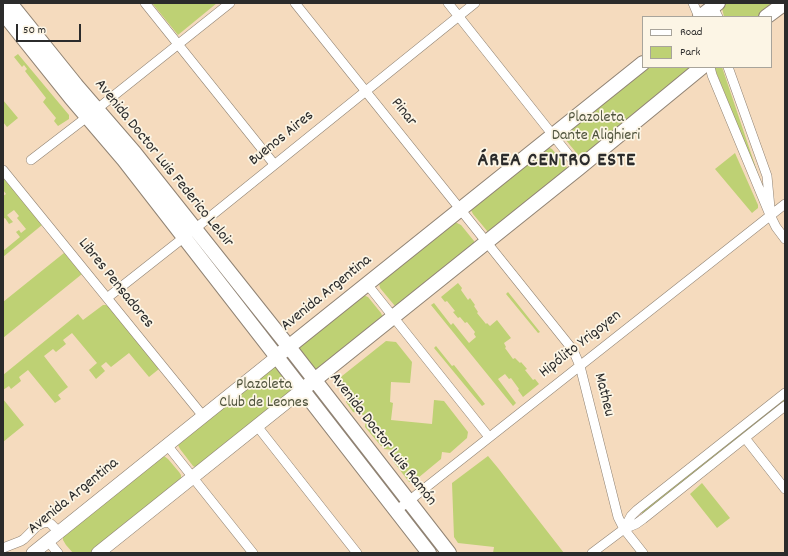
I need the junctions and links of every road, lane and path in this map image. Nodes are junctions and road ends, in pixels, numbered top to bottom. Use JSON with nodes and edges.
{"nodes":[{"id":1,"x":10,"y":3,"type":"edge"},
{"id":2,"x":145,"y":3,"type":"edge"},
{"id":3,"x":230,"y":3,"type":"edge"},
{"id":4,"x":295,"y":3,"type":"edge"},
{"id":5,"x":448,"y":3,"type":"edge"},
{"id":6,"x":475,"y":3,"type":"edge"},
{"id":7,"x":693,"y":3,"type":"edge"},
{"id":8,"x":784,"y":3,"type":"edge"},
{"id":9,"x":715,"y":7,"type":"edge"},
{"id":10,"x":3,"y":13,"type":"edge"},
{"id":11,"x":458,"y":16,"type":"junction"},
{"id":12,"x":699,"y":16,"type":"edge"},
{"id":13,"x":701,"y":16,"type":"edge"},
{"id":14,"x":767,"y":16,"type":"edge"},
{"id":15,"x":178,"y":44,"type":"junction"},
{"id":16,"x":642,"y":64,"type":"edge"},
{"id":17,"x":728,"y":68,"type":"edge"},
{"id":18,"x":706,"y":69,"type":"edge"},
{"id":19,"x":365,"y":91,"type":"junction"},
{"id":20,"x":92,"y":113,"type":"junction"},
{"id":21,"x":553,"y":136,"type":"junction"},
{"id":22,"x":31,"y":160,"type":"dead end"},
{"id":23,"x":274,"y":164,"type":"junction"},
{"id":24,"x":579,"y":168,"type":"junction"},
{"id":25,"x":3,"y":170,"type":"edge"},
{"id":26,"x":785,"y":204,"type":"edge"},
{"id":27,"x":460,"y":209,"type":"junction"},
{"id":28,"x":770,"y":215,"type":"junction"},
{"id":29,"x":195,"y":228,"type":"junction"},
{"id":30,"x":184,"y":237,"type":"junction"},
{"id":31,"x":785,"y":239,"type":"edge"},
{"id":32,"x":486,"y":243,"type":"junction"},
{"id":33,"x":368,"y":284,"type":"junction"},
{"id":34,"x":107,"y":298,"type":"junction"},
{"id":35,"x":394,"y":317,"type":"junction"},
{"id":36,"x":289,"y":347,"type":"junction"},
{"id":37,"x":277,"y":356,"type":"junction"},
{"id":38,"x":580,"y":366,"type":"junction"},
{"id":39,"x":314,"y":380,"type":"junction"},
{"id":40,"x":303,"y":390,"type":"junction"},
{"id":41,"x":785,"y":393,"type":"edge"},
{"id":42,"x":785,"y":406,"type":"edge"},
{"id":43,"x":203,"y":416,"type":"junction"},
{"id":44,"x":257,"y":426,"type":"junction"},
{"id":45,"x":489,"y":437,"type":"junction"},
{"id":46,"x":745,"y":438,"type":"junction"},
{"id":47,"x":167,"y":445,"type":"junction"},
{"id":48,"x":193,"y":478,"type":"junction"},
{"id":49,"x":785,"y":489,"type":"edge"},
{"id":50,"x":409,"y":501,"type":"junction"},
{"id":51,"x":396,"y":511,"type":"junction"},
{"id":52,"x":624,"y":529,"type":"junction"},
{"id":53,"x":59,"y":532,"type":"junction"},
{"id":54,"x":48,"y":541,"type":"junction"},
{"id":55,"x":3,"y":548,"type":"edge"},
{"id":56,"x":352,"y":551,"type":"edge"},
{"id":57,"x":32,"y":553,"type":"edge"},
{"id":58,"x":58,"y":553,"type":"edge"},
{"id":59,"x":98,"y":553,"type":"edge"},
{"id":60,"x":253,"y":553,"type":"edge"},
{"id":61,"x":429,"y":553,"type":"edge"},
{"id":62,"x":449,"y":553,"type":"edge"},
{"id":63,"x":592,"y":553,"type":"edge"},
{"id":64,"x":642,"y":553,"type":"edge"}],
"edges":[{"from":1,"to":20,"type":"main road","name":"Avenida Doctor Luis Federico Leloir"},
{"from":2,"to":15,"type":"street"},
{"from":3,"to":15,"type":"street"},
{"from":4,"to":19,"type":"street","name":"Pinar"},
{"from":5,"to":11,"type":"street"},
{"from":6,"to":11,"type":"street","name":"Buenos Aires"},
{"from":7,"to":12,"type":"street"},
{"from":8,"to":14,"type":"main road"},
{"from":9,"to":13,"type":"main road"},
{"from":10,"to":20,"type":"main road","name":"Avenida Doctor Luis Federico Leloir"},
{"from":11,"to":19,"type":"street","name":"Buenos Aires"},
{"from":11,"to":21,"type":"street"},
{"from":15,"to":20,"type":"street"},
{"from":15,"to":23,"type":"street"},
{"from":16,"to":21,"type":"main road","name":"Avenida Argentina"},
{"from":17,"to":28,"type":"street"},
{"from":18,"to":24,"type":"main road"},
{"from":18,"to":28,"type":"street"},
{"from":19,"to":23,"type":"street","name":"Buenos Aires"},
{"from":19,"to":27,"type":"street","name":"Pinar"},
{"from":20,"to":22,"type":"street"},
{"from":20,"to":29,"type":"main road","name":"Avenida Doctor Luis Federico Leloir"},
{"from":20,"to":30,"type":"main road","name":"Avenida Doctor Luis Federico Leloir"},
{"from":21,"to":24,"type":"street"},
{"from":21,"to":27,"type":"main road","name":"Avenida Argentina"},
{"from":23,"to":29,"type":"street","name":"Buenos Aires"},
{"from":24,"to":32,"type":"main road"},
{"from":25,"to":34,"type":"street","name":"Libres Pensadores"},
{"from":26,"to":28,"type":"street","name":"Hipólito Yrigoyen"},
{"from":27,"to":32,"type":"street","name":"Pinar"},
{"from":27,"to":33,"type":"main road","name":"Avenida Argentina"},
{"from":28,"to":31,"type":"street"},
{"from":28,"to":38,"type":"street","name":"Hipólito Yrigoyen"},
{"from":29,"to":30,"type":"street","name":"Buenos Aires"},
{"from":29,"to":36,"type":"main road","name":"Avenida Doctor Luis Federico Leloir"},
{"from":30,"to":34,"type":"street","name":"Buenos Aires"},
{"from":30,"to":37,"type":"main road","name":"Avenida Doctor Luis Federico Leloir"},
{"from":32,"to":35,"type":"main road"},
{"from":32,"to":38,"type":"street","name":"Matheu"},
{"from":33,"to":35,"type":"street"},
{"from":33,"to":36,"type":"main road","name":"Avenida Argentina"},
{"from":34,"to":43,"type":"street","name":"Libres Pensadores"},
{"from":35,"to":39,"type":"main road"},
{"from":35,"to":45,"type":"street"},
{"from":36,"to":37,"type":"main road","name":"Avenida Argentina"},
{"from":36,"to":39,"type":"main road","name":"Avenida Doctor Luis Ramón"},
{"from":37,"to":40,"type":"main road","name":"Avenida Doctor Luis Ramón"},
{"from":37,"to":43,"type":"main road","name":"Avenida Argentina"},
{"from":38,"to":45,"type":"street","name":"Hipólito Yrigoyen"},
{"from":38,"to":52,"type":"street","name":"Matheu"},
{"from":39,"to":40,"type":"main road"},
{"from":39,"to":50,"type":"main road","name":"Avenida Doctor Luis Ramón"},
{"from":40,"to":44,"type":"main road"},
{"from":40,"to":51,"type":"main road","name":"Avenida Doctor Luis Ramón"},
{"from":41,"to":52,"type":"street"},
{"from":42,"to":46,"type":"street"},
{"from":43,"to":47,"type":"main road","name":"Avenida Argentina"},
{"from":44,"to":48,"type":"main road"},
{"from":44,"to":56,"type":"street"},
{"from":45,"to":50,"type":"street","name":"Hipólito Yrigoyen"},
{"from":46,"to":49,"type":"street"},
{"from":46,"to":52,"type":"street"},
{"from":47,"to":48,"type":"street"},
{"from":47,"to":53,"type":"main road","name":"Avenida Argentina"},
{"from":48,"to":59,"type":"main road"},
{"from":48,"to":60,"type":"street"},
{"from":50,"to":51,"type":"street","name":"Hipólito Yrigoyen"},
{"from":50,"to":62,"type":"main road","name":"Avenida Doctor Luis Ramón"},
{"from":51,"to":61,"type":"main road","name":"Avenida Doctor Luis Ramón"},
{"from":52,"to":63,"type":"street"},
{"from":52,"to":64,"type":"street","name":"Matheu"},
{"from":53,"to":54,"type":"main road","name":"Avenida Argentina"},
{"from":53,"to":55,"type":"street"},
{"from":54,"to":57,"type":"main road","name":"Avenida Argentina"},
{"from":54,"to":58,"type":"street"}]}
